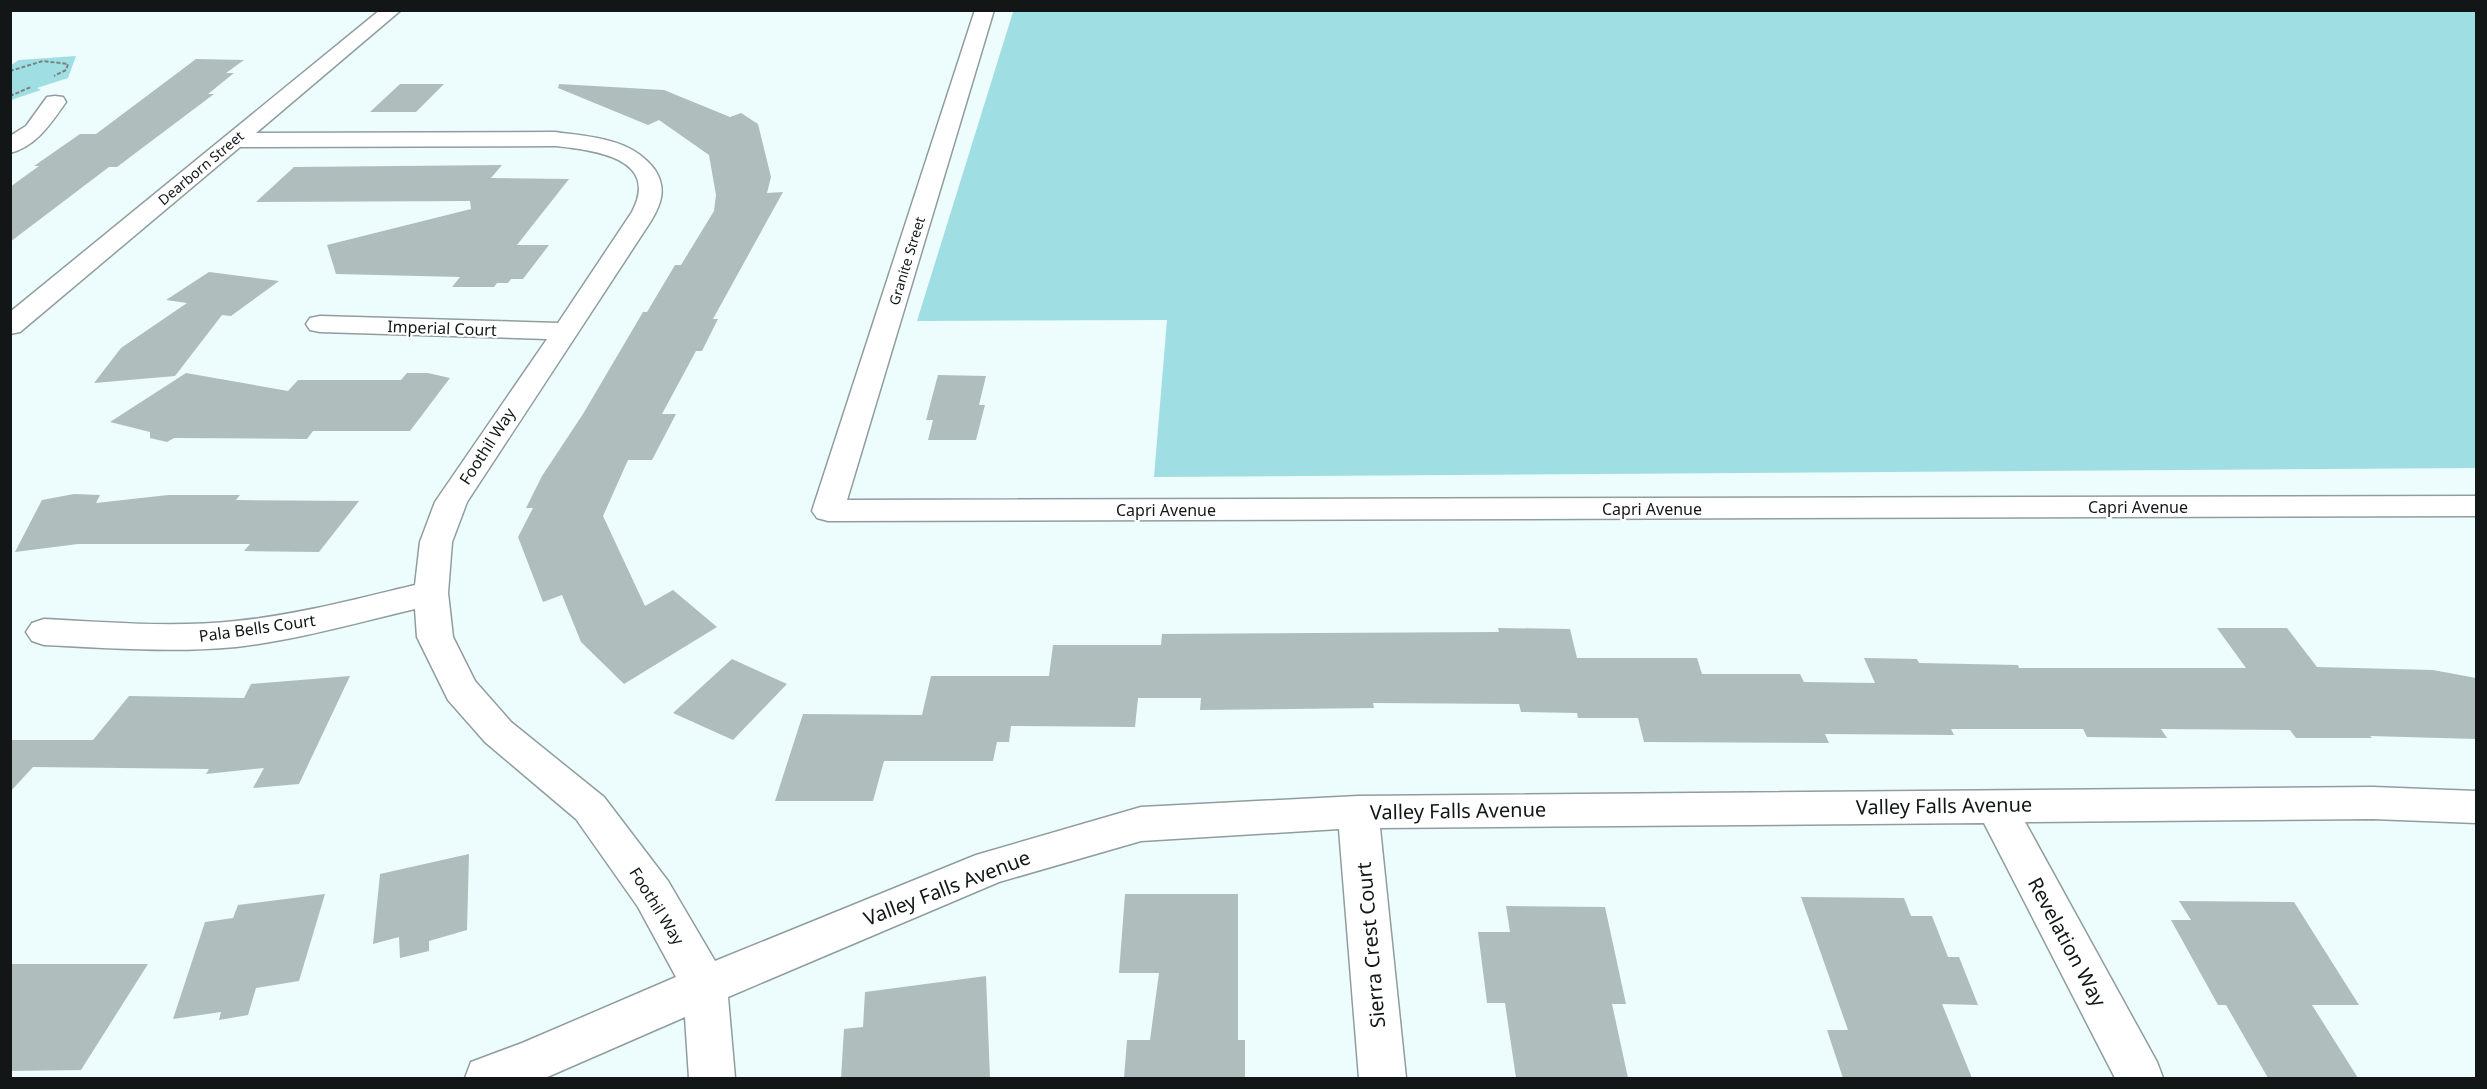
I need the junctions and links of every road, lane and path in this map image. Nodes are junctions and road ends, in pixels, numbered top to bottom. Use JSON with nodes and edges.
{"nodes":[{"id":1,"x":392,"y":10,"type":"edge"},
{"id":2,"x":986,"y":10,"type":"edge"},
{"id":3,"x":10,"y":71,"type":"edge"},
{"id":4,"x":47,"y":79,"type":"dead end"},
{"id":5,"x":33,"y":86,"type":"dead end"},
{"id":6,"x":10,"y":96,"type":"edge"},
{"id":7,"x":55,"y":102,"type":"dead end"},
{"id":8,"x":235,"y":140,"type":"junction"},
{"id":9,"x":10,"y":146,"type":"edge"},
{"id":10,"x":320,"y":324,"type":"dead end"},
{"id":11,"x":10,"y":326,"type":"edge"},
{"id":12,"x":564,"y":331,"type":"junction"},
{"id":13,"x":2476,"y":506,"type":"edge"},
{"id":14,"x":828,"y":511,"type":"joint"},
{"id":15,"x":431,"y":593,"type":"junction"},
{"id":16,"x":44,"y":632,"type":"dead end"},
{"id":17,"x":1995,"y":805,"type":"junction"},
{"id":18,"x":2476,"y":807,"type":"edge"},
{"id":19,"x":1358,"y":812,"type":"junction"},
{"id":20,"x":705,"y":986,"type":"junction"},
{"id":21,"x":488,"y":1078,"type":"edge"},
{"id":22,"x":712,"y":1078,"type":"edge"},
{"id":23,"x":1383,"y":1078,"type":"edge"},
{"id":24,"x":2140,"y":1078,"type":"edge"}],
"edges":[{"from":1,"to":8,"type":"street","name":"Dearborn Street"},
{"from":2,"to":14,"type":"street","name":"Granite Street"},
{"from":3,"to":4,"type":"path"},
{"from":5,"to":6,"type":"path"},
{"from":7,"to":9,"type":"street"},
{"from":8,"to":11,"type":"street","name":"Dearborn Street"},
{"from":8,"to":12,"type":"street","name":"Foothil Way"},
{"from":10,"to":12,"type":"street","name":"Imperial Court"},
{"from":12,"to":15,"type":"street","name":"Foothil Way"},
{"from":13,"to":14,"type":"street","name":"Capri Avenue"},
{"from":15,"to":16,"type":"street","name":"Pala Bells Court"},
{"from":15,"to":20,"type":"street","name":"Foothil Way"},
{"from":17,"to":18,"type":"street","name":"Valley Falls Avenue"},
{"from":17,"to":19,"type":"street","name":"Valley Falls Avenue"},
{"from":17,"to":24,"type":"street","name":"Revelation Way"},
{"from":19,"to":20,"type":"street","name":"Valley Falls Avenue"},
{"from":19,"to":23,"type":"street","name":"Sierra Crest Court"},
{"from":20,"to":21,"type":"street","name":"Valley Falls Avenue"},
{"from":20,"to":22,"type":"street","name":"Foothil Way"}]}
